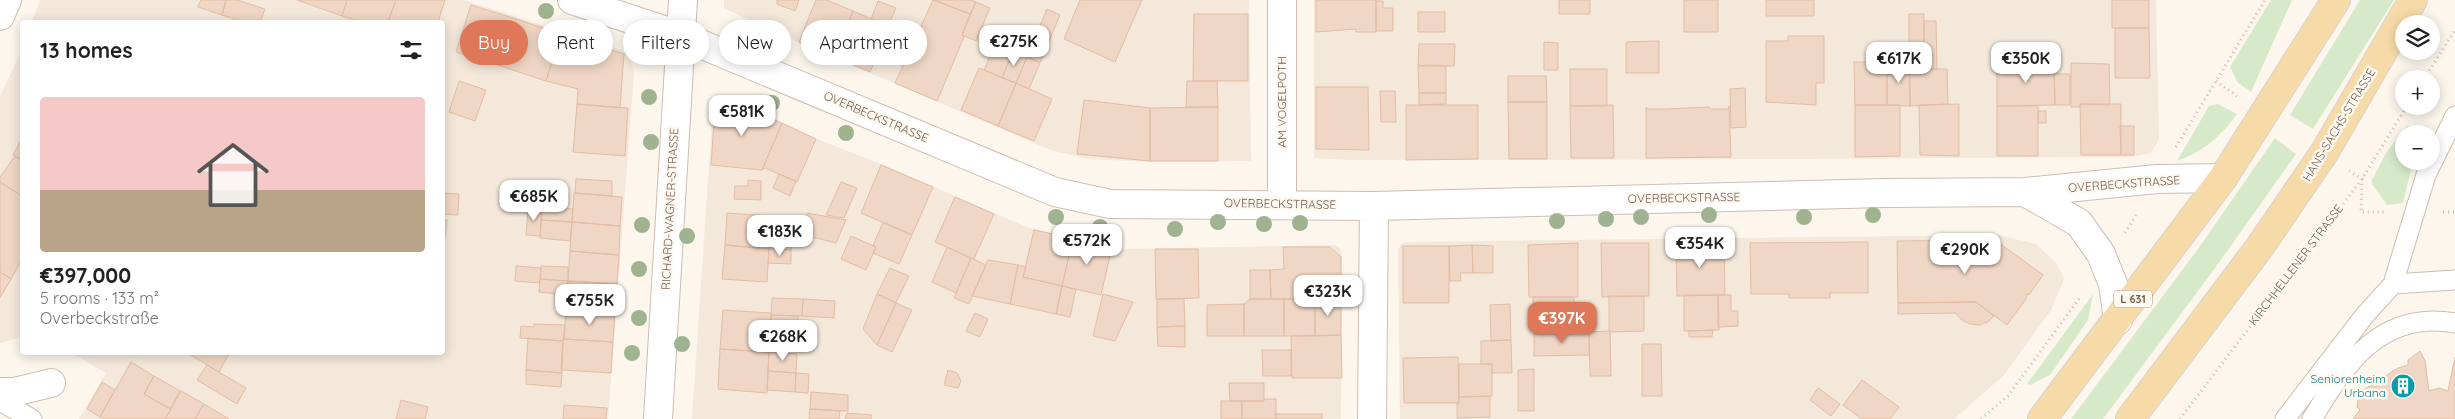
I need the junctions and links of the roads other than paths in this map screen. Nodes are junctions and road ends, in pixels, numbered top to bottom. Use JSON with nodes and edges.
{"nodes":[{"id":1,"x":7,"y":0,"type":"edge"},
{"id":2,"x":572,"y":0,"type":"edge"},
{"id":3,"x":683,"y":0,"type":"edge"},
{"id":4,"x":1282,"y":0,"type":"edge"},
{"id":5,"x":2336,"y":0,"type":"edge"},
{"id":6,"x":2413,"y":0,"type":"edge"},
{"id":7,"x":0,"y":16,"type":"edge"},
{"id":8,"x":633,"y":20,"type":"edge"},
{"id":9,"x":681,"y":20,"type":"edge"},
{"id":10,"x":709,"y":48,"type":"edge"},
{"id":11,"x":677,"y":65,"type":"edge"},
{"id":12,"x":2455,"y":116,"type":"edge"},
{"id":13,"x":2222,"y":178,"type":"junction"},
{"id":14,"x":2025,"y":192,"type":"junction"},
{"id":15,"x":1282,"y":203,"type":"junction"},
{"id":16,"x":1374,"y":206,"type":"junction"},
{"id":17,"x":2455,"y":280,"type":"edge"},
{"id":18,"x":2393,"y":284,"type":"junction"},
{"id":19,"x":2118,"y":320,"type":"junction"},
{"id":20,"x":2455,"y":323,"type":"edge"},
{"id":21,"x":51,"y":383,"type":"dead end"},
{"id":22,"x":0,"y":392,"type":"edge"},
{"id":23,"x":0,"y":401,"type":"edge"},
{"id":24,"x":32,"y":419,"type":"edge"},
{"id":25,"x":658,"y":419,"type":"edge"},
{"id":26,"x":1372,"y":419,"type":"edge"},
{"id":27,"x":2042,"y":419,"type":"edge"},
{"id":28,"x":2130,"y":419,"type":"edge"},
{"id":29,"x":2284,"y":419,"type":"edge"},
{"id":30,"x":2312,"y":419,"type":"edge"}],
"edges":[{"from":1,"to":7,"type":"street"},
{"from":2,"to":8,"type":"street","name":"OVERBECKSTRASSE"},
{"from":3,"to":9,"type":"street","name":"RICHARD-WAGNER-STRASSE"},
{"from":4,"to":15,"type":"street","name":"AM VOGELPOTH"},
{"from":5,"to":13,"type":"main road","number":"L 631"},
{"from":6,"to":28,"type":"main road","name":"HANS-SACHS-STRASSE"},
{"from":10,"to":15,"type":"street","name":"OVERBECKSTRASSE"},
{"from":11,"to":25,"type":"street","name":"RICHARD-WAGNER-STRASSE"},
{"from":12,"to":18,"type":"lane"},
{"from":13,"to":14,"type":"street","name":"OVERBECKSTRASSE"},
{"from":13,"to":19,"type":"main road","number":"L 631"},
{"from":14,"to":16,"type":"street","name":"OVERBECKSTRASSE"},
{"from":14,"to":19,"type":"street"},
{"from":15,"to":16,"type":"street","name":"OVERBECKSTRASSE"},
{"from":16,"to":26,"type":"street"},
{"from":17,"to":18,"type":"lane"},
{"from":18,"to":29,"type":"lane"},
{"from":19,"to":27,"type":"main road","number":"L 631"},
{"from":20,"to":30,"type":"lane"},
{"from":21,"to":22,"type":"street"},
{"from":23,"to":24,"type":"lane"}]}
